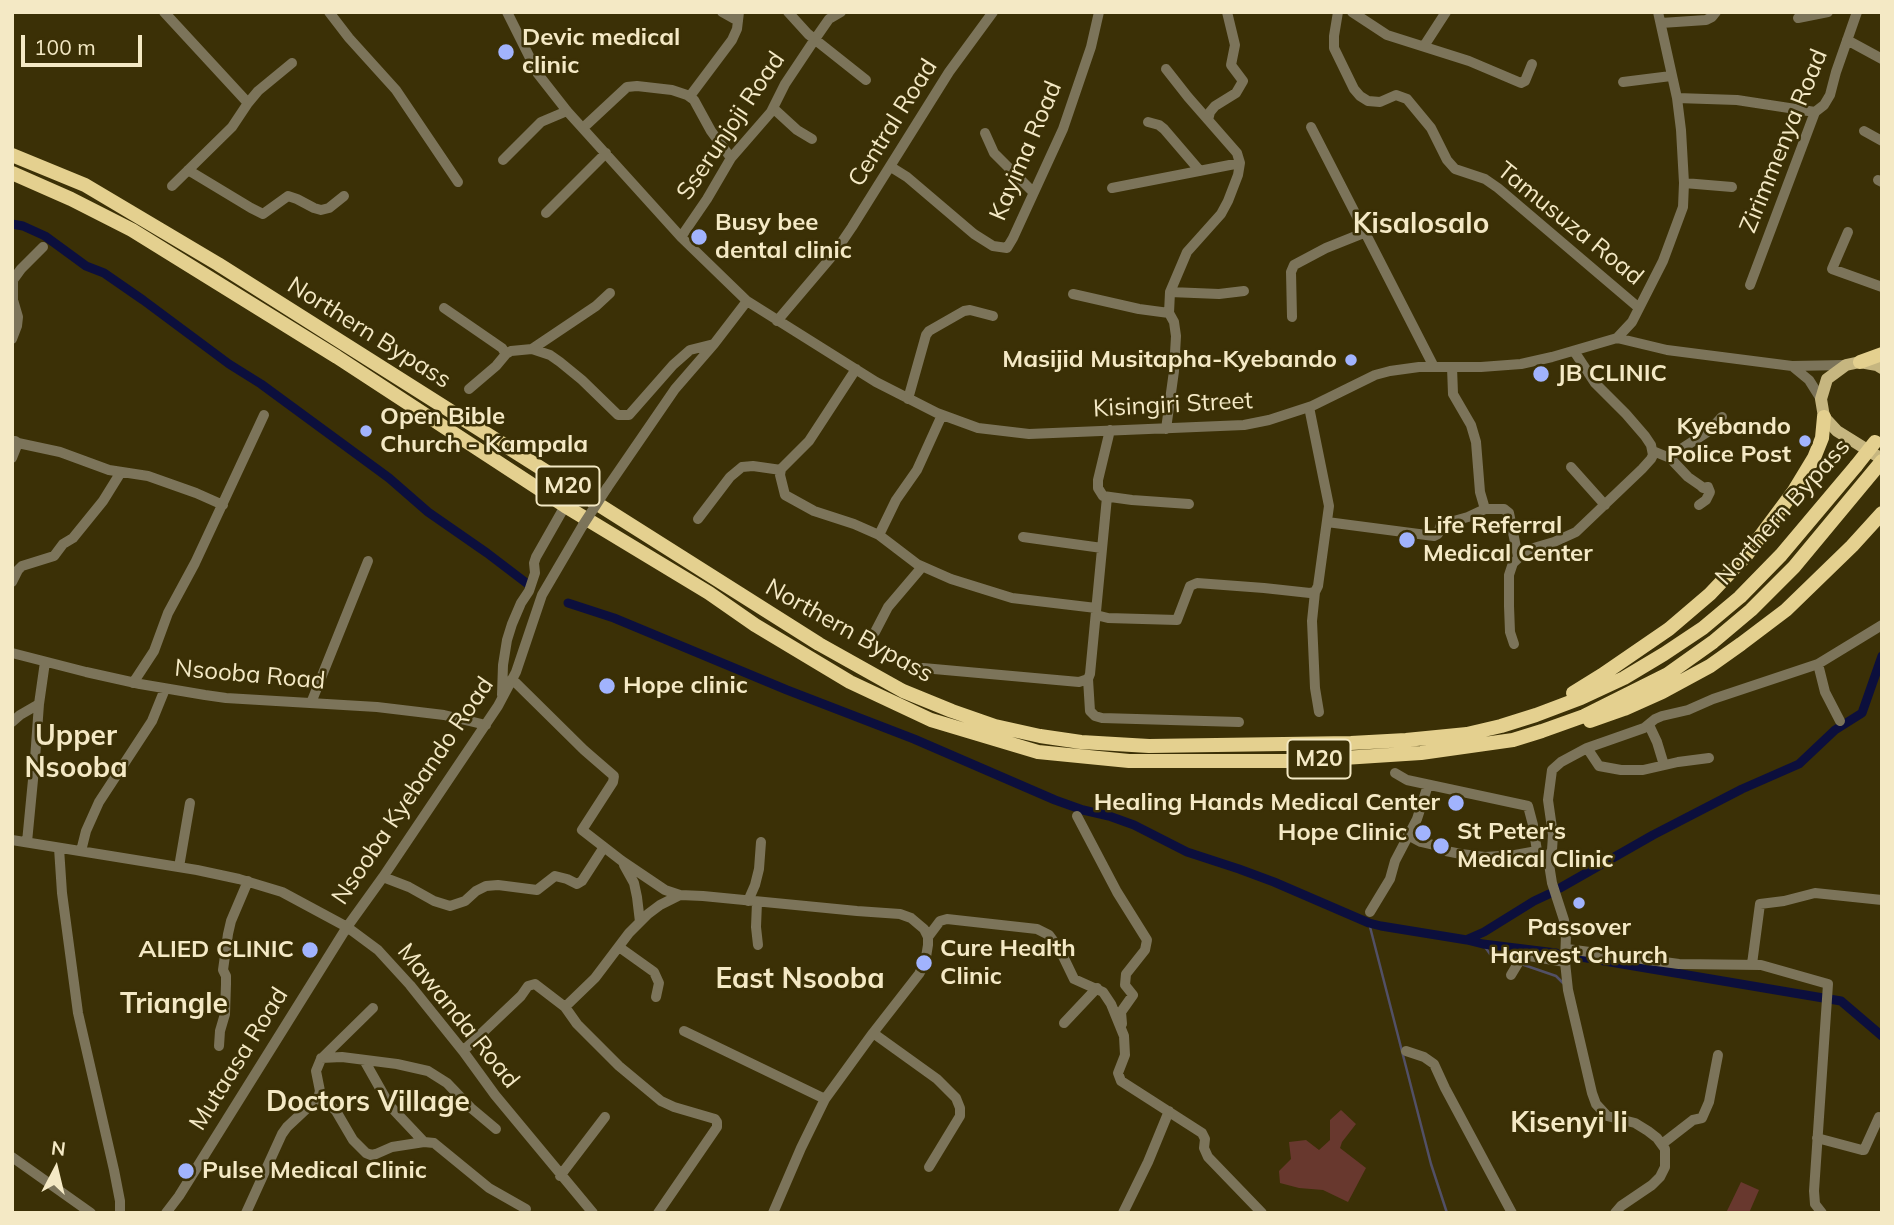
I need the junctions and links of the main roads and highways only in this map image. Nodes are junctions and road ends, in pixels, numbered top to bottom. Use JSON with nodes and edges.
{"nodes":[{"id":1,"x":12,"y":147,"type":"edge"},
{"id":2,"x":12,"y":155,"type":"edge"},
{"id":3,"x":12,"y":173,"type":"edge"},
{"id":4,"x":85,"y":185,"type":"junction"},
{"id":5,"x":1882,"y":354,"type":"edge"},
{"id":6,"x":1853,"y":363,"type":"junction"},
{"id":7,"x":1882,"y":368,"type":"edge"},
{"id":8,"x":1824,"y":417,"type":"junction"},
{"id":9,"x":1878,"y":438,"type":"edge"},
{"id":10,"x":1882,"y":460,"type":"edge"},
{"id":11,"x":1882,"y":513,"type":"edge"},
{"id":12,"x":1882,"y":525,"type":"edge"},
{"id":13,"x":1852,"y":546,"type":"junction"},
{"id":14,"x":1536,"y":715,"type":"junction"},
{"id":15,"x":1542,"y":731,"type":"junction"}],
"edges":[{"from":1,"to":4,"type":"highway"},
{"from":2,"to":4,"type":"highway","name":"Northern Bypass","number":"M20"},
{"from":3,"to":15,"type":"highway","name":"Northern Bypass","number":"M20"},
{"from":4,"to":14,"type":"highway","name":"Northern Bypass","number":"M20"},
{"from":5,"to":6,"type":"highway"},
{"from":6,"to":7,"type":"main road"},
{"from":6,"to":8,"type":"main road"},
{"from":8,"to":10,"type":"main road"},
{"from":8,"to":14,"type":"highway"},
{"from":9,"to":14,"type":"highway","name":"Northern Bypass","number":"M20","bridge":true},
{"from":10,"to":15,"type":"highway","name":"Northern Bypass","number":"M20"},
{"from":11,"to":13,"type":"highway"},
{"from":12,"to":13,"type":"highway"},
{"from":13,"to":15,"type":"highway"}]}
